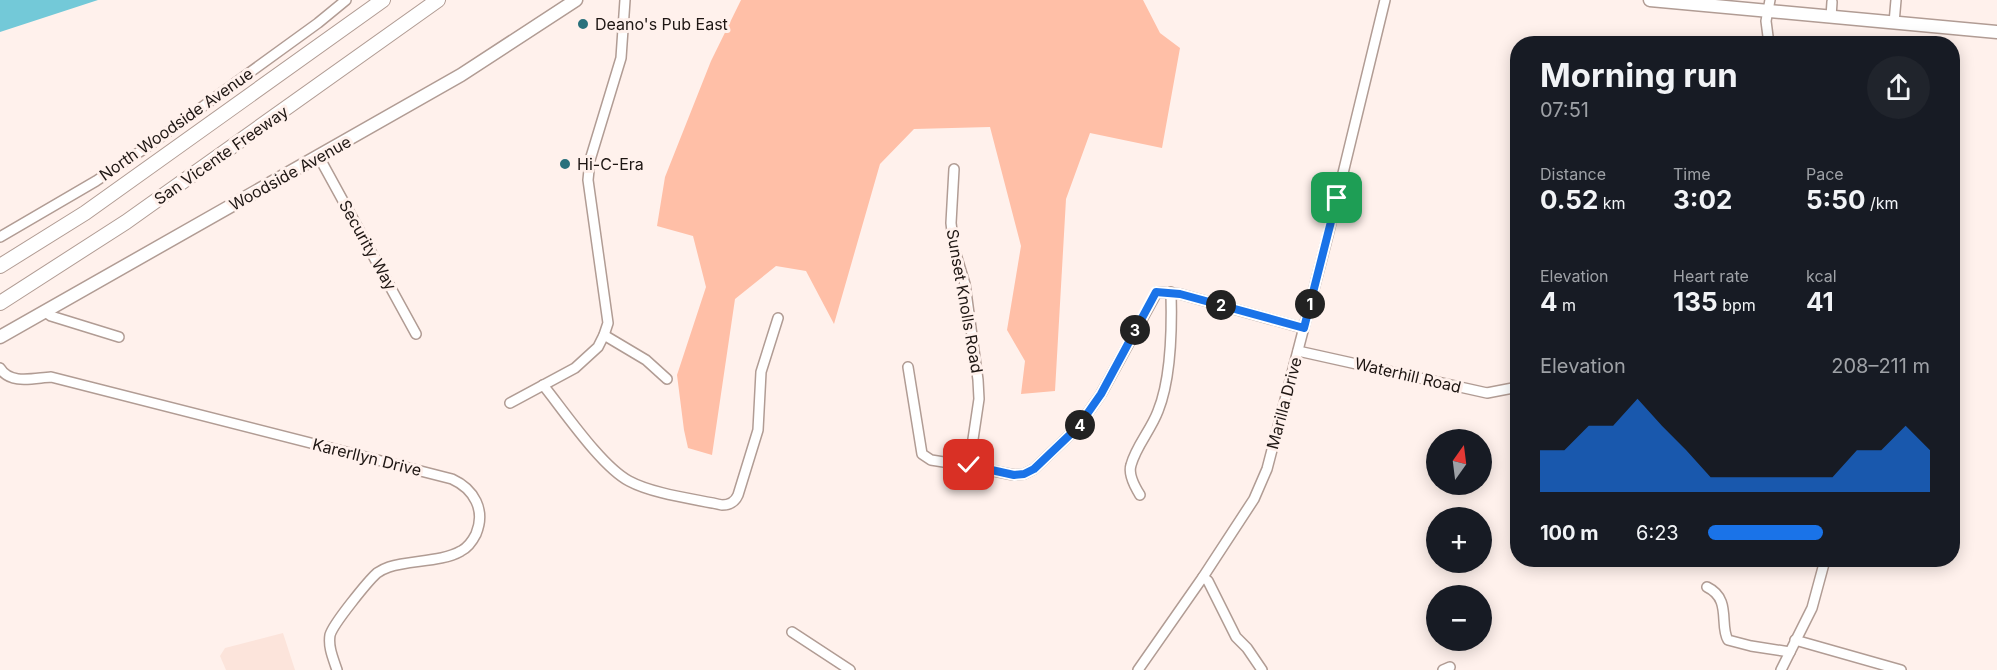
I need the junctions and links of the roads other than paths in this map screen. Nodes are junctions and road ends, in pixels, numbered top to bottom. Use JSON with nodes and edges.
{"nodes":[{"id":1,"x":345,"y":0,"type":"edge"},
{"id":2,"x":383,"y":0,"type":"edge"},
{"id":3,"x":438,"y":0,"type":"edge"},
{"id":4,"x":445,"y":0,"type":"edge"},
{"id":5,"x":576,"y":0,"type":"edge"},
{"id":6,"x":625,"y":0,"type":"edge"},
{"id":7,"x":1385,"y":0,"type":"edge"},
{"id":8,"x":1650,"y":0,"type":"edge"},
{"id":9,"x":1896,"y":0,"type":"edge"},
{"id":10,"x":1833,"y":1,"type":"edge"},
{"id":11,"x":1770,"y":6,"type":"edge"},
{"id":12,"x":417,"y":15,"type":"junction"},
{"id":13,"x":1831,"y":17,"type":"junction"},
{"id":14,"x":1894,"y":23,"type":"junction"},
{"id":15,"x":1997,"y":32,"type":"edge"},
{"id":16,"x":1768,"y":36,"type":"edge"},
{"id":17,"x":320,"y":157,"type":"junction"},
{"id":18,"x":954,"y":169,"type":"dead end"},
{"id":19,"x":0,"y":237,"type":"edge"},
{"id":20,"x":0,"y":266,"type":"edge"},
{"id":21,"x":1171,"y":292,"type":"junction"},
{"id":22,"x":0,"y":303,"type":"edge"},
{"id":23,"x":44,"y":311,"type":"junction"},
{"id":24,"x":778,"y":318,"type":"dead end"},
{"id":25,"x":1304,"y":328,"type":"junction"},
{"id":26,"x":416,"y":334,"type":"dead end"},
{"id":27,"x":604,"y":335,"type":"junction"},
{"id":28,"x":0,"y":337,"type":"edge"},
{"id":29,"x":119,"y":337,"type":"dead end"},
{"id":30,"x":1298,"y":351,"type":"junction"},
{"id":31,"x":908,"y":367,"type":"dead end"},
{"id":32,"x":0,"y":368,"type":"edge"},
{"id":33,"x":667,"y":379,"type":"dead end"},
{"id":34,"x":543,"y":386,"type":"junction"},
{"id":35,"x":1510,"y":388,"type":"edge"},
{"id":36,"x":510,"y":403,"type":"dead end"},
{"id":37,"x":969,"y":465,"type":"junction"},
{"id":38,"x":1140,"y":495,"type":"dead end"},
{"id":39,"x":1823,"y":567,"type":"edge"},
{"id":40,"x":1203,"y":577,"type":"junction"},
{"id":41,"x":1707,"y":587,"type":"dead end"},
{"id":42,"x":792,"y":632,"type":"dead end"},
{"id":43,"x":1795,"y":640,"type":"junction"},
{"id":44,"x":1790,"y":652,"type":"junction"},
{"id":45,"x":337,"y":670,"type":"edge"},
{"id":46,"x":850,"y":670,"type":"edge"},
{"id":47,"x":1138,"y":670,"type":"edge"},
{"id":48,"x":1262,"y":670,"type":"edge"},
{"id":49,"x":1781,"y":670,"type":"edge"},
{"id":50,"x":1901,"y":670,"type":"edge"}],
"edges":[{"from":1,"to":19,"type":"street","name":"North Woodside Avenue"},
{"from":2,"to":20,"type":"highway","name":"San Vicente Freeway"},
{"from":3,"to":12,"type":"highway","name":"San Vicente Freeway"},
{"from":4,"to":12,"type":"highway"},
{"from":5,"to":17,"type":"main road","name":"Woodside Avenue"},
{"from":6,"to":27,"type":"street"},
{"from":7,"to":25,"type":"street","name":"Marilla Drive"},
{"from":8,"to":11,"type":"main road"},
{"from":9,"to":14,"type":"street"},
{"from":10,"to":13,"type":"street"},
{"from":11,"to":13,"type":"main road"},
{"from":11,"to":16,"type":"street"},
{"from":12,"to":22,"type":"highway","name":"San Vicente Freeway"},
{"from":13,"to":14,"type":"main road"},
{"from":14,"to":15,"type":"main road"},
{"from":17,"to":23,"type":"main road","name":"Woodside Avenue"},
{"from":17,"to":26,"type":"street","name":"Security Way"},
{"from":18,"to":37,"type":"street","name":"Sunset Knolls Road"},
{"from":21,"to":25,"type":"street"},
{"from":21,"to":37,"type":"street"},
{"from":21,"to":38,"type":"street"},
{"from":23,"to":28,"type":"main road","name":"Woodside Avenue"},
{"from":23,"to":29,"type":"street"},
{"from":24,"to":34,"type":"street"},
{"from":25,"to":30,"type":"street","name":"Marilla Drive"},
{"from":27,"to":33,"type":"street"},
{"from":27,"to":34,"type":"street"},
{"from":30,"to":35,"type":"street","name":"Waterhill Road"},
{"from":30,"to":40,"type":"street","name":"Marilla Drive"},
{"from":31,"to":37,"type":"street"},
{"from":32,"to":45,"type":"street","name":"Karerllyn Drive"},
{"from":34,"to":36,"type":"street"},
{"from":39,"to":43,"type":"street"},
{"from":40,"to":47,"type":"street","name":"Marilla Drive"},
{"from":40,"to":48,"type":"street"},
{"from":41,"to":44,"type":"street"},
{"from":42,"to":46,"type":"street"},
{"from":43,"to":44,"type":"street"},
{"from":43,"to":50,"type":"street"},
{"from":44,"to":49,"type":"street"}]}
